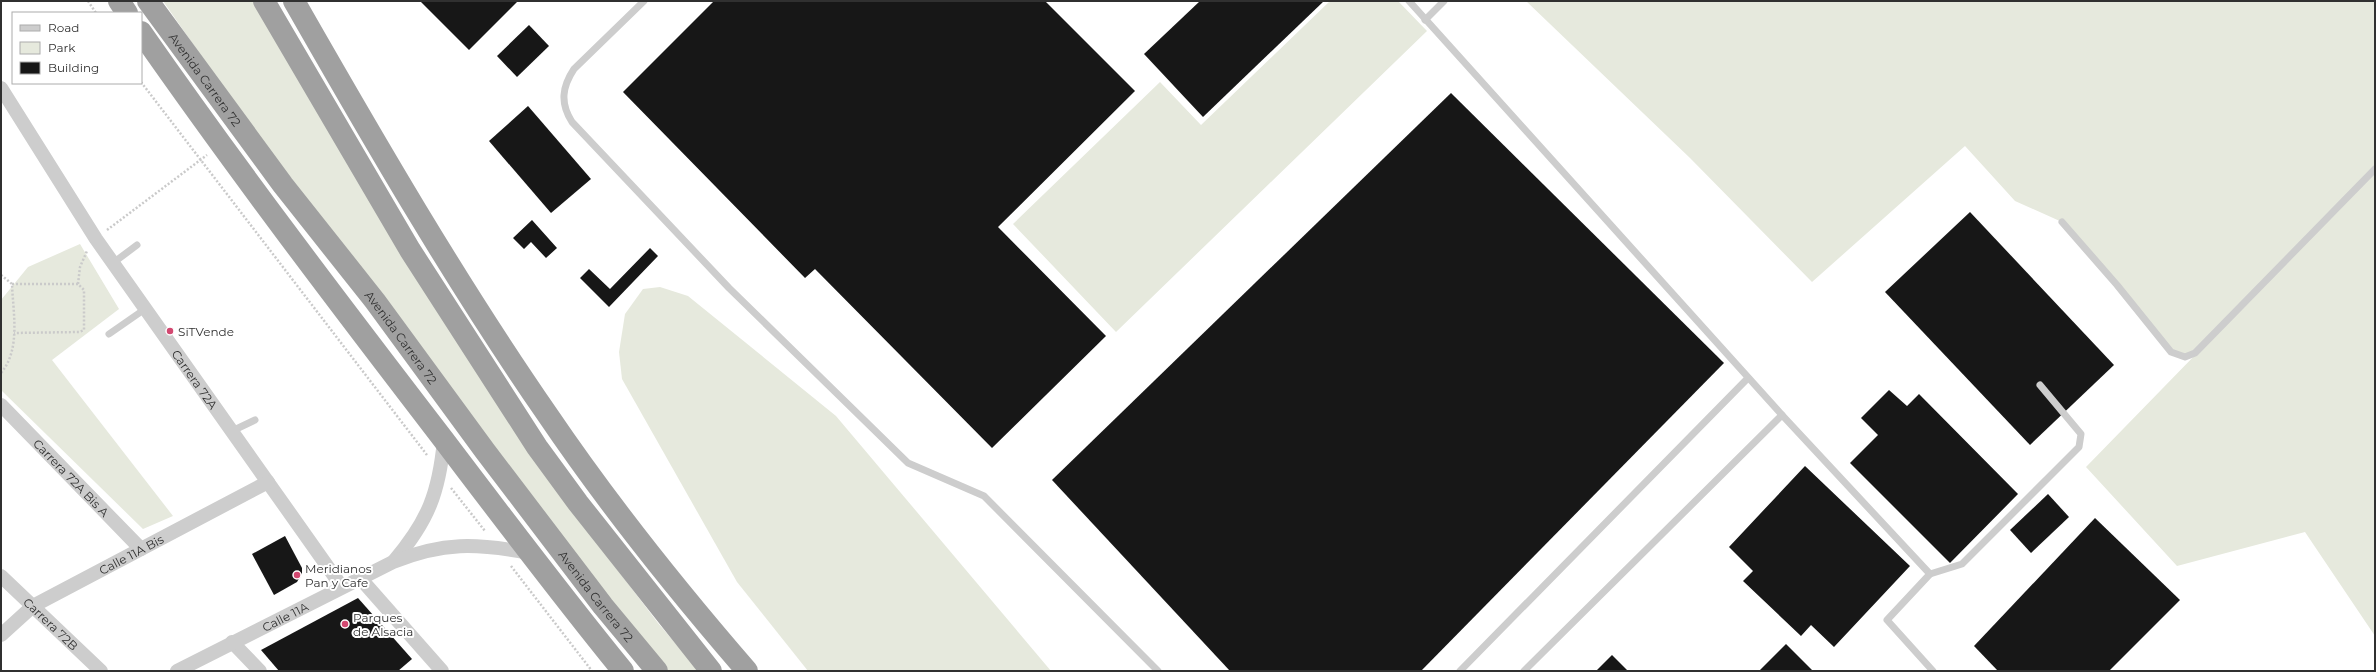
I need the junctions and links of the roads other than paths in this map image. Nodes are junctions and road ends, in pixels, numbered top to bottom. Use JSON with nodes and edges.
{"nodes":[{"id":1,"x":119,"y":1,"type":"edge"},
{"id":2,"x":148,"y":1,"type":"edge"},
{"id":3,"x":264,"y":1,"type":"edge"},
{"id":4,"x":644,"y":1,"type":"edge"},
{"id":5,"x":1409,"y":1,"type":"edge"},
{"id":6,"x":1444,"y":1,"type":"edge"},
{"id":7,"x":298,"y":5,"type":"edge"},
{"id":8,"x":127,"y":12,"type":"edge"},
{"id":9,"x":1425,"y":20,"type":"junction"},
{"id":10,"x":142,"y":33,"type":"edge"},
{"id":11,"x":1,"y":88,"type":"edge"},
{"id":12,"x":2375,"y":169,"type":"edge"},
{"id":13,"x":2062,"y":222,"type":"dead end"},
{"id":14,"x":137,"y":245,"type":"dead end"},
{"id":15,"x":113,"y":263,"type":"junction"},
{"id":16,"x":145,"y":309,"type":"junction"},
{"id":17,"x":109,"y":334,"type":"dead end"},
{"id":18,"x":1748,"y":378,"type":"junction"},
{"id":19,"x":2040,"y":385,"type":"dead end"},
{"id":20,"x":1,"y":406,"type":"edge"},
{"id":21,"x":1782,"y":415,"type":"junction"},
{"id":22,"x":255,"y":420,"type":"dead end"},
{"id":23,"x":232,"y":431,"type":"junction"},
{"id":24,"x":444,"y":440,"type":"junction"},
{"id":25,"x":268,"y":482,"type":"junction"},
{"id":26,"x":571,"y":494,"type":"junction"},
{"id":27,"x":622,"y":518,"type":"junction"},
{"id":28,"x":141,"y":549,"type":"junction"},
{"id":29,"x":529,"y":553,"type":"junction"},
{"id":30,"x":393,"y":562,"type":"junction"},
{"id":31,"x":1930,"y":574,"type":"junction"},
{"id":32,"x":1,"y":576,"type":"edge"},
{"id":33,"x":360,"y":578,"type":"junction"},
{"id":34,"x":342,"y":587,"type":"junction"},
{"id":35,"x":33,"y":606,"type":"junction"},
{"id":36,"x":1,"y":635,"type":"edge"},
{"id":37,"x":232,"y":642,"type":"junction"},
{"id":38,"x":101,"y":671,"type":"edge"},
{"id":39,"x":177,"y":671,"type":"edge"},
{"id":40,"x":260,"y":671,"type":"edge"},
{"id":41,"x":442,"y":671,"type":"edge"},
{"id":42,"x":623,"y":671,"type":"edge"},
{"id":43,"x":657,"y":671,"type":"edge"},
{"id":44,"x":711,"y":671,"type":"edge"},
{"id":45,"x":747,"y":671,"type":"edge"},
{"id":46,"x":1158,"y":671,"type":"edge"},
{"id":47,"x":1460,"y":671,"type":"edge"},
{"id":48,"x":1524,"y":671,"type":"edge"},
{"id":49,"x":1933,"y":671,"type":"edge"}],
"edges":[{"from":1,"to":8,"type":"highway"},
{"from":2,"to":43,"type":"highway","name":"Avenida Carrera 72"},
{"from":3,"to":26,"type":"highway"},
{"from":4,"to":46,"type":"lane"},
{"from":5,"to":9,"type":"lane"},
{"from":6,"to":9,"type":"lane"},
{"from":7,"to":27,"type":"highway"},
{"from":9,"to":18,"type":"lane"},
{"from":10,"to":24,"type":"highway","name":"Avenida Carrera 72"},
{"from":11,"to":15,"type":"street","name":"Carrera 72A"},
{"from":12,"to":13,"type":"lane"},
{"from":14,"to":15,"type":"lane"},
{"from":15,"to":16,"type":"street","name":"Carrera 72A"},
{"from":16,"to":17,"type":"lane"},
{"from":16,"to":23,"type":"street","name":"Carrera 72A"},
{"from":18,"to":21,"type":"lane"},
{"from":18,"to":47,"type":"lane"},
{"from":19,"to":31,"type":"lane"},
{"from":20,"to":28,"type":"street","name":"Carrera 72A Bis A"},
{"from":21,"to":31,"type":"lane"},
{"from":21,"to":48,"type":"lane"},
{"from":22,"to":23,"type":"lane"},
{"from":23,"to":25,"type":"street","name":"Carrera 72A"},
{"from":24,"to":29,"type":"highway","name":"Avenida Carrera 72"},
{"from":24,"to":30,"type":"street","name":"Calle 11A"},
{"from":25,"to":28,"type":"street","name":"Calle 11A Bis"},
{"from":25,"to":34,"type":"street","name":"Carrera 72A"},
{"from":26,"to":27,"type":"highway"},
{"from":26,"to":44,"type":"highway"},
{"from":27,"to":45,"type":"highway"},
{"from":28,"to":35,"type":"street","name":"Calle 11A Bis"},
{"from":29,"to":30,"type":"street","name":"Calle 11A"},
{"from":29,"to":42,"type":"highway","name":"Avenida Carrera 72"},
{"from":30,"to":33,"type":"street","name":"Calle 11A"},
{"from":31,"to":49,"type":"lane"},
{"from":32,"to":35,"type":"street","name":"Carrera 72B"},
{"from":33,"to":34,"type":"street","name":"Calle 11A"},
{"from":33,"to":41,"type":"street"},
{"from":34,"to":37,"type":"street","name":"Calle 11A"},
{"from":35,"to":36,"type":"street","name":"Calle 11A Bis"},
{"from":35,"to":38,"type":"street","name":"Carrera 72B"},
{"from":37,"to":39,"type":"street","name":"Calle 11A"},
{"from":37,"to":40,"type":"street"}]}
